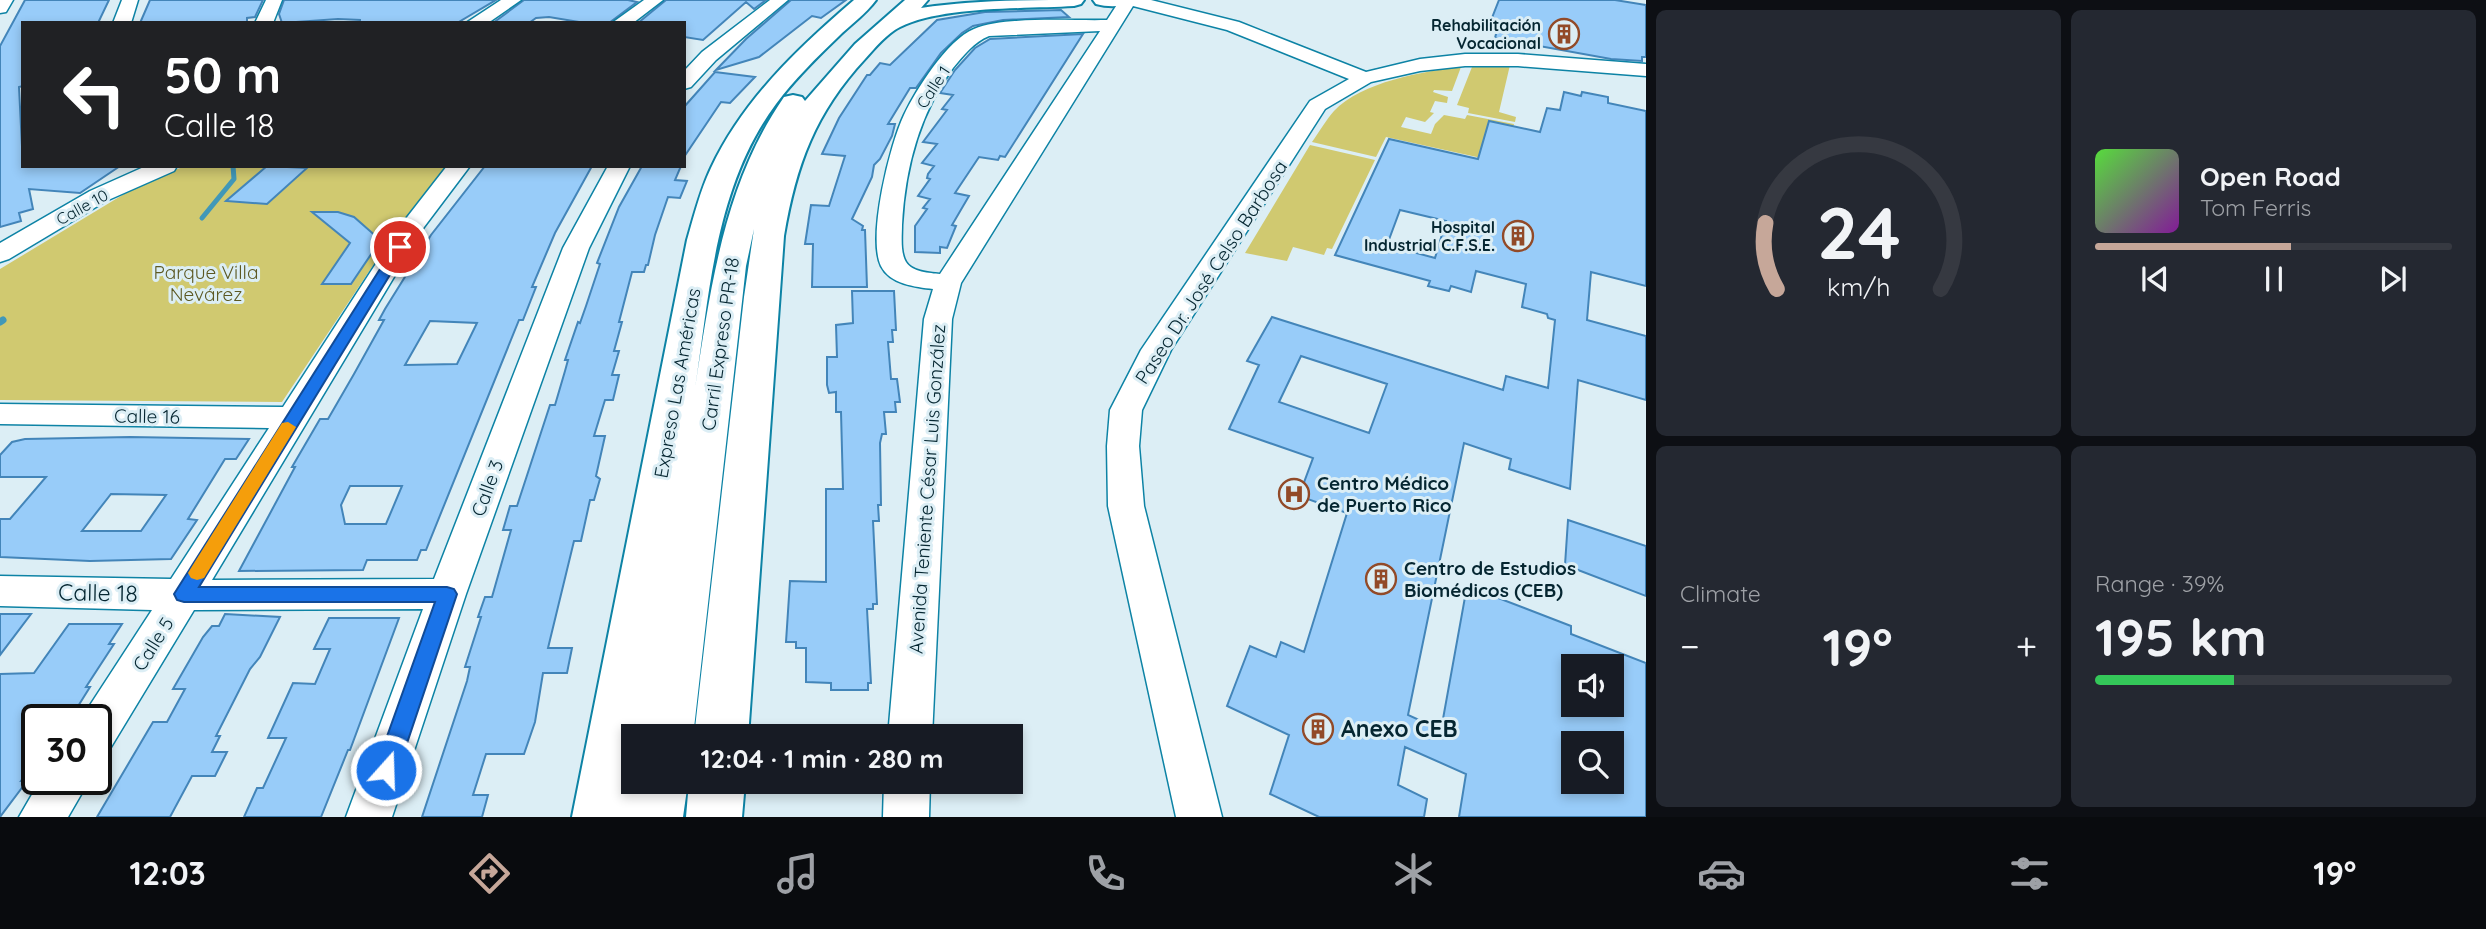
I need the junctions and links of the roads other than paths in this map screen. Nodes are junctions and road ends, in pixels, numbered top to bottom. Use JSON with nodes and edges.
{"nodes":[{"id":1,"x":5,"y":0,"type":"edge"},
{"id":2,"x":130,"y":0,"type":"edge"},
{"id":3,"x":275,"y":0,"type":"edge"},
{"id":4,"x":513,"y":0,"type":"edge"},
{"id":5,"x":655,"y":0,"type":"edge"},
{"id":6,"x":780,"y":0,"type":"edge"},
{"id":7,"x":1074,"y":0,"type":"edge"},
{"id":8,"x":1130,"y":0,"type":"edge"},
{"id":9,"x":890,"y":6,"type":"edge"},
{"id":10,"x":0,"y":8,"type":"edge"},
{"id":11,"x":1112,"y":8,"type":"edge"},
{"id":12,"x":123,"y":21,"type":"edge"},
{"id":13,"x":265,"y":21,"type":"edge"},
{"id":14,"x":478,"y":21,"type":"edge"},
{"id":15,"x":624,"y":21,"type":"edge"},
{"id":16,"x":1646,"y":70,"type":"edge"},
{"id":17,"x":1364,"y":78,"type":"junction"},
{"id":18,"x":686,"y":81,"type":"edge"},
{"id":19,"x":156,"y":168,"type":"edge"},
{"id":20,"x":457,"y":168,"type":"edge"},
{"id":21,"x":618,"y":168,"type":"edge"},
{"id":22,"x":135,"y":172,"type":"edge"},
{"id":23,"x":0,"y":254,"type":"edge"},
{"id":24,"x":948,"y":284,"type":"junction"},
{"id":25,"x":0,"y":414,"type":"edge"},
{"id":26,"x":293,"y":418,"type":"junction"},
{"id":27,"x":0,"y":591,"type":"edge"},
{"id":28,"x":184,"y":594,"type":"junction"},
{"id":29,"x":447,"y":594,"type":"junction"},
{"id":30,"x":112,"y":708,"type":"edge"},
{"id":31,"x":668,"y":724,"type":"edge"},
{"id":32,"x":722,"y":724,"type":"edge"},
{"id":33,"x":911,"y":724,"type":"edge"},
{"id":34,"x":658,"y":794,"type":"edge"},
{"id":35,"x":716,"y":794,"type":"edge"},
{"id":36,"x":907,"y":794,"type":"edge"},
{"id":37,"x":56,"y":795,"type":"edge"},
{"id":38,"x":42,"y":817,"type":"edge"},
{"id":39,"x":369,"y":817,"type":"edge"},
{"id":40,"x":600,"y":817,"type":"edge"},
{"id":41,"x":655,"y":817,"type":"edge"},
{"id":42,"x":714,"y":817,"type":"edge"},
{"id":43,"x":906,"y":817,"type":"edge"},
{"id":44,"x":1199,"y":817,"type":"edge"}],
"edges":[{"from":1,"to":10,"type":"street"},
{"from":2,"to":12,"type":"street"},
{"from":3,"to":13,"type":"street"},
{"from":4,"to":14,"type":"street"},
{"from":5,"to":15,"type":"street"},
{"from":6,"to":18,"type":"street"},
{"from":7,"to":9,"type":"highway"},
{"from":8,"to":11,"type":"street","name":"Avenida Teniente César Luis González"},
{"from":8,"to":17,"type":"street"},
{"from":9,"to":31,"type":"highway","name":"Carril Expreso PR-18"},
{"from":9,"to":32,"type":"highway"},
{"from":9,"to":40,"type":"highway","name":"Expreso Las Américas"},
{"from":11,"to":24,"type":"street","name":"Avenida Teniente César Luis González"},
{"from":11,"to":24,"type":"street","name":"Calle 1"},
{"from":16,"to":17,"type":"street","name":"Paseo Dr. José Celso Barbosa"},
{"from":17,"to":44,"type":"street","name":"Paseo Dr. José Celso Barbosa"},
{"from":19,"to":22,"type":"street","name":"Calle 10"},
{"from":20,"to":26,"type":"street","name":"Calle 5"},
{"from":21,"to":29,"type":"street","name":"Calle 3"},
{"from":22,"to":23,"type":"street","name":"Calle 10"},
{"from":24,"to":33,"type":"street","name":"Avenida Teniente César Luis González"},
{"from":25,"to":26,"type":"street","name":"Calle 16"},
{"from":26,"to":28,"type":"street","name":"Calle 5"},
{"from":27,"to":28,"type":"street","name":"Calle 18"},
{"from":28,"to":29,"type":"street","name":"Calle 18"},
{"from":28,"to":30,"type":"street","name":"Calle 5"},
{"from":29,"to":39,"type":"street","name":"Calle 3"},
{"from":34,"to":41,"type":"highway"},
{"from":35,"to":42,"type":"highway"},
{"from":36,"to":43,"type":"street"},
{"from":37,"to":38,"type":"street"}]}
